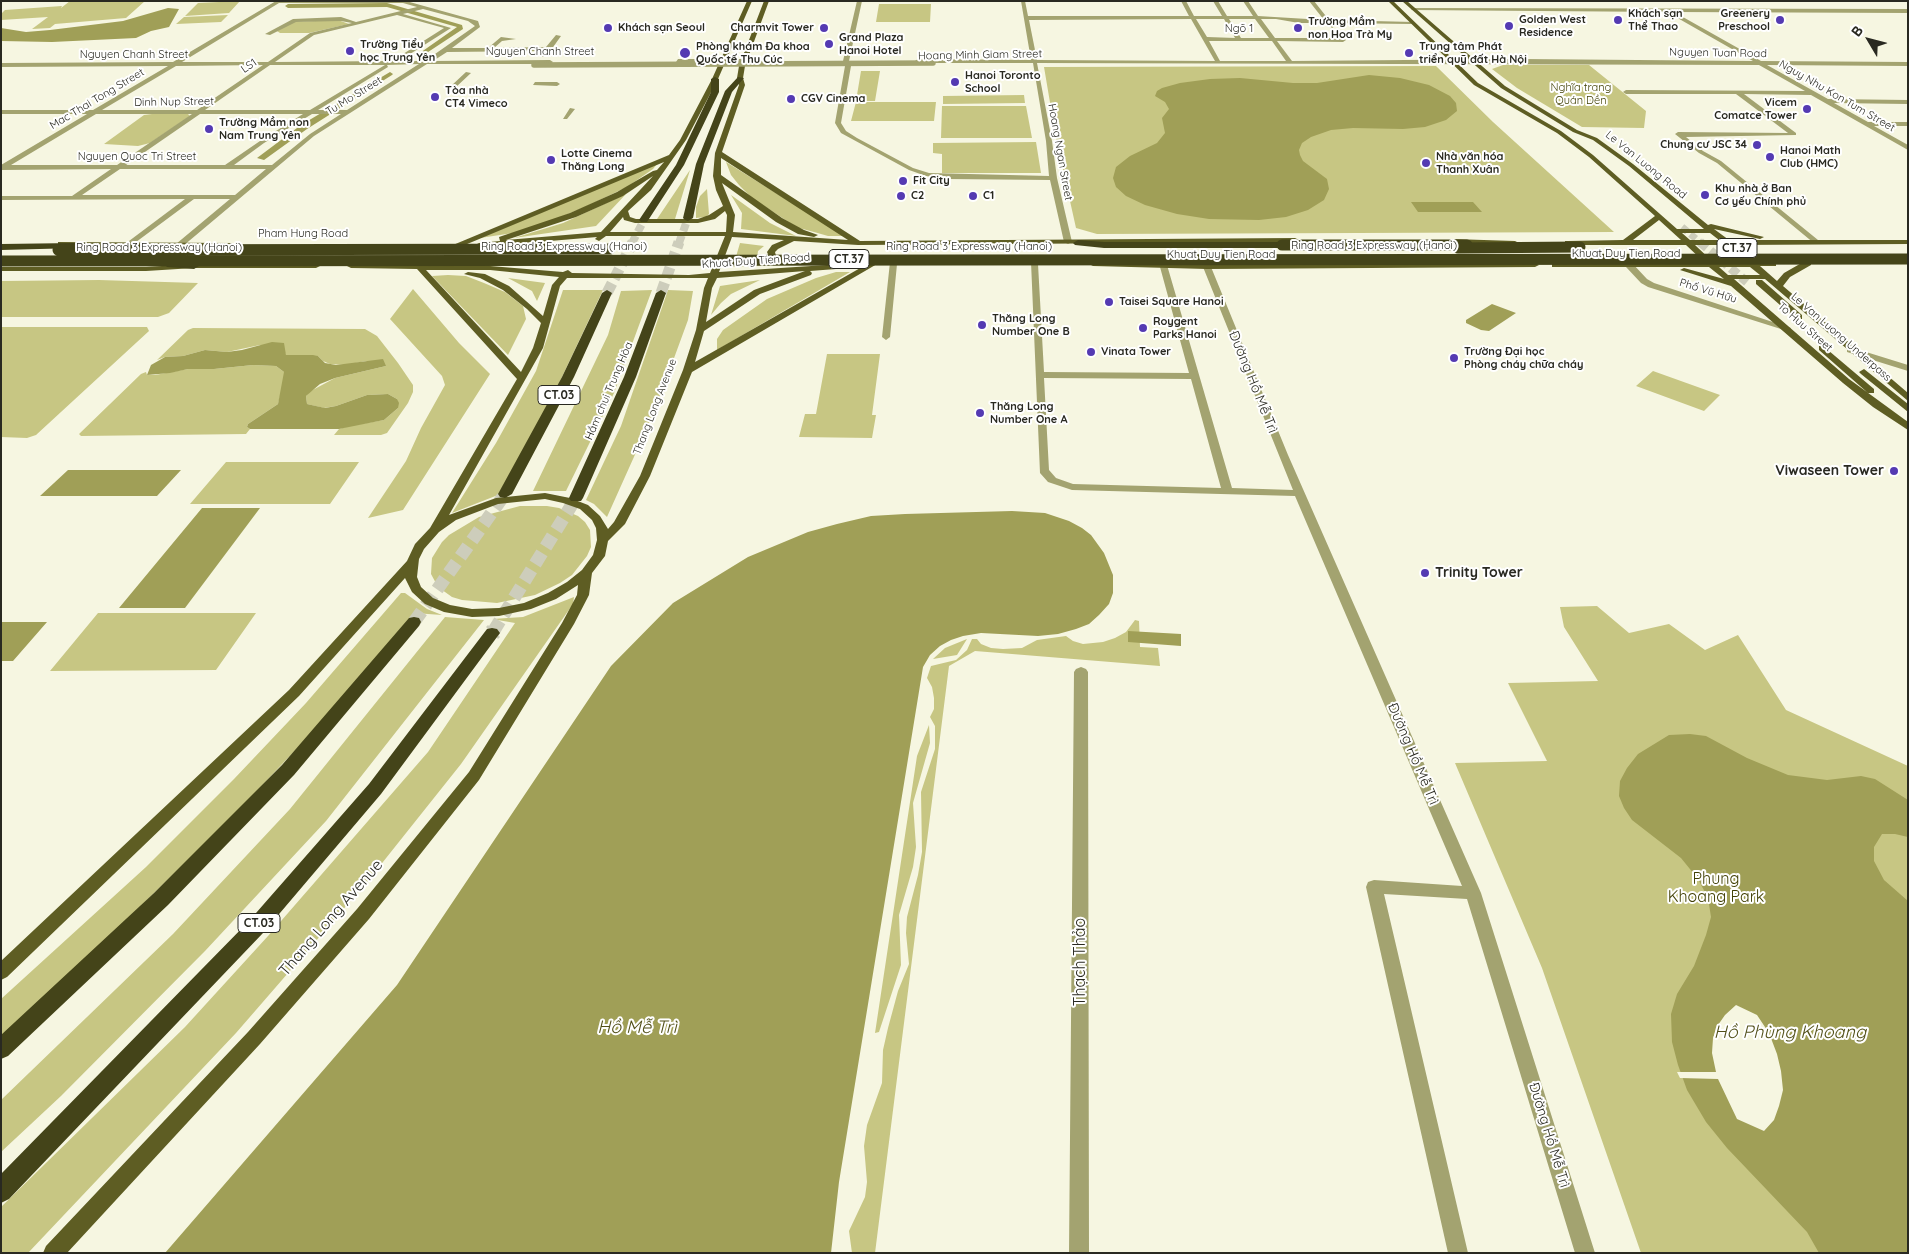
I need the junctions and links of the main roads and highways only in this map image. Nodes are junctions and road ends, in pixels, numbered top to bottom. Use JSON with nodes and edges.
{"nodes":[{"id":1,"x":750,"y":1,"type":"edge"},
{"id":2,"x":766,"y":1,"type":"edge"},
{"id":3,"x":1390,"y":1,"type":"edge"},
{"id":4,"x":1404,"y":1,"type":"edge"},
{"id":5,"x":739,"y":25,"type":"junction"},
{"id":6,"x":756,"y":25,"type":"junction"},
{"id":7,"x":740,"y":78,"type":"junction"},
{"id":8,"x":715,"y":79,"type":"junction"},
{"id":9,"x":1559,"y":132,"type":"junction"},
{"id":10,"x":718,"y":153,"type":"junction"},
{"id":11,"x":671,"y":156,"type":"junction"},
{"id":12,"x":663,"y":166,"type":"junction"},
{"id":13,"x":717,"y":176,"type":"junction"},
{"id":14,"x":726,"y":208,"type":"junction"},
{"id":15,"x":624,"y":211,"type":"junction"},
{"id":16,"x":1660,"y":216,"type":"junction"},
{"id":17,"x":688,"y":218,"type":"tunnel mouth"},
{"id":18,"x":644,"y":220,"type":"tunnel mouth"},
{"id":19,"x":1696,"y":224,"type":"junction"},
{"id":20,"x":1678,"y":229,"type":"junction"},
{"id":21,"x":1712,"y":231,"type":"junction"},
{"id":22,"x":603,"y":234,"type":"junction"},
{"id":23,"x":729,"y":234,"type":"junction"},
{"id":24,"x":795,"y":239,"type":"junction"},
{"id":25,"x":838,"y":242,"type":"junction"},
{"id":26,"x":858,"y":242,"type":"junction"},
{"id":27,"x":1504,"y":242,"type":"junction"},
{"id":28,"x":1789,"y":242,"type":"junction"},
{"id":29,"x":1908,"y":242,"type":"edge"},
{"id":30,"x":520,"y":243,"type":"junction"},
{"id":31,"x":1078,"y":243,"type":"junction"},
{"id":32,"x":1625,"y":243,"type":"junction"},
{"id":33,"x":1688,"y":243,"type":"junction"},
{"id":34,"x":1728,"y":243,"type":"junction"},
{"id":35,"x":234,"y":245,"type":"junction"},
{"id":36,"x":456,"y":245,"type":"junction"},
{"id":37,"x":481,"y":245,"type":"junction"},
{"id":38,"x":1,"y":247,"type":"edge"},
{"id":39,"x":1566,"y":247,"type":"junction"},
{"id":40,"x":1908,"y":248,"type":"edge"},
{"id":41,"x":616,"y":249,"type":"dead end"},
{"id":42,"x":715,"y":249,"type":"dead end"},
{"id":43,"x":735,"y":249,"type":"dead end"},
{"id":44,"x":765,"y":249,"type":"dead end"},
{"id":45,"x":1696,"y":258,"type":"junction"},
{"id":46,"x":1908,"y":259,"type":"edge"},
{"id":47,"x":1,"y":263,"type":"edge"},
{"id":48,"x":1808,"y":263,"type":"junction"},
{"id":49,"x":874,"y":264,"type":"junction"},
{"id":50,"x":1089,"y":264,"type":"junction"},
{"id":51,"x":1525,"y":264,"type":"junction"},
{"id":52,"x":1754,"y":264,"type":"junction"},
{"id":53,"x":1908,"y":264,"type":"edge"},
{"id":54,"x":1660,"y":265,"type":"junction"},
{"id":55,"x":1712,"y":265,"type":"junction"},
{"id":56,"x":194,"y":266,"type":"junction"},
{"id":57,"x":418,"y":266,"type":"junction"},
{"id":58,"x":438,"y":267,"type":"junction"},
{"id":59,"x":828,"y":267,"type":"junction"},
{"id":60,"x":490,"y":268,"type":"junction"},
{"id":61,"x":801,"y":269,"type":"junction"},
{"id":62,"x":1,"y":270,"type":"edge"},
{"id":63,"x":565,"y":275,"type":"junction"},
{"id":64,"x":713,"y":276,"type":"junction"},
{"id":65,"x":1726,"y":277,"type":"junction"},
{"id":66,"x":1768,"y":277,"type":"junction"},
{"id":67,"x":1759,"y":282,"type":"tunnel mouth"},
{"id":68,"x":1744,"y":285,"type":"junction"},
{"id":69,"x":1778,"y":287,"type":"junction"},
{"id":70,"x":608,"y":293,"type":"tunnel mouth"},
{"id":71,"x":661,"y":293,"type":"tunnel mouth"},
{"id":72,"x":546,"y":324,"type":"junction"},
{"id":73,"x":700,"y":330,"type":"junction"},
{"id":74,"x":688,"y":370,"type":"junction"},
{"id":75,"x":522,"y":379,"type":"junction"},
{"id":76,"x":1908,"y":398,"type":"edge"},
{"id":77,"x":1908,"y":410,"type":"edge"},
{"id":78,"x":1908,"y":427,"type":"edge"},
{"id":79,"x":505,"y":494,"type":"tunnel mouth"},
{"id":80,"x":576,"y":498,"type":"tunnel mouth"},
{"id":81,"x":435,"y":530,"type":"junction"},
{"id":82,"x":603,"y":540,"type":"junction"},
{"id":83,"x":412,"y":564,"type":"junction"},
{"id":84,"x":586,"y":573,"type":"junction"},
{"id":85,"x":414,"y":622,"type":"tunnel mouth"},
{"id":86,"x":492,"y":633,"type":"tunnel mouth"},
{"id":87,"x":1,"y":972,"type":"edge"},
{"id":88,"x":1,"y":1049,"type":"edge"},
{"id":89,"x":1,"y":1191,"type":"edge"},
{"id":90,"x":53,"y":1253,"type":"edge"}],
"edges":[{"from":1,"to":5,"type":"main road"},
{"from":2,"to":6,"type":"main road"},
{"from":3,"to":9,"type":"main road"},
{"from":4,"to":19,"type":"main road"},
{"from":5,"to":6,"type":"main road"},
{"from":5,"to":8,"type":"main road"},
{"from":6,"to":7,"type":"main road"},
{"from":7,"to":10,"type":"main road"},
{"from":7,"to":17,"type":"highway"},
{"from":8,"to":11,"type":"main road"},
{"from":8,"to":18,"type":"highway"},
{"from":9,"to":16,"type":"main road"},
{"from":9,"to":20,"type":"main road"},
{"from":10,"to":13,"type":"main road"},
{"from":10,"to":26,"type":"main road"},
{"from":11,"to":12,"type":"main road"},
{"from":11,"to":36,"type":"main road"},
{"from":12,"to":15,"type":"main road"},
{"from":12,"to":37,"type":"main road"},
{"from":13,"to":14,"type":"main road"},
{"from":13,"to":25,"type":"main road"},
{"from":14,"to":15,"type":"main road"},
{"from":14,"to":23,"type":"main road"},
{"from":15,"to":22,"type":"main road"},
{"from":16,"to":20,"type":"main road"},
{"from":16,"to":32,"type":"main road"},
{"from":19,"to":21,"type":"main road"},
{"from":19,"to":28,"type":"main road"},
{"from":20,"to":21,"type":"main road"},
{"from":20,"to":33,"type":"main road"},
{"from":21,"to":34,"type":"main road"},
{"from":22,"to":23,"type":"main road","name":"Khuat Duy Tien Road"},
{"from":22,"to":30,"type":"main road","name":"Pham Hung Road"},
{"from":22,"to":63,"type":"main road"},
{"from":23,"to":24,"type":"main road","name":"Khuat Duy Tien Road"},
{"from":23,"to":64,"type":"main road","name":"Thang Long Avenue"},
{"from":24,"to":25,"type":"main road","name":"Khuat Duy Tien Road"},
{"from":24,"to":61,"type":"main road"},
{"from":25,"to":26,"type":"main road","name":"Khuat Duy Tien Road"},
{"from":26,"to":31,"type":"main road","name":"Khuat Duy Tien Road"},
{"from":27,"to":31,"type":"main road","name":"Khuat Duy Tien Road"},
{"from":27,"to":32,"type":"main road","name":"Khuat Duy Tien Road"},
{"from":27,"to":51,"type":"main road"},
{"from":28,"to":29,"type":"main road","name":"Khuat Duy Tien Road"},
{"from":28,"to":34,"type":"main road","name":"Khuat Duy Tien Road"},
{"from":30,"to":37,"type":"main road","name":"Pham Hung Road"},
{"from":30,"to":60,"type":"main road"},
{"from":31,"to":39,"type":"highway","bridge":true},
{"from":32,"to":33,"type":"main road","name":"Khuat Duy Tien Road"},
{"from":33,"to":34,"type":"main road","name":"Khuat Duy Tien Road"},
{"from":33,"to":55,"type":"main road","name":"To Huu Street"},
{"from":34,"to":52,"type":"main road","name":"To Huu Street"},
{"from":35,"to":36,"type":"main road","name":"Pham Hung Road"},
{"from":35,"to":38,"type":"highway"},
{"from":35,"to":38,"type":"main road","name":"Pham Hung Road"},
{"from":36,"to":37,"type":"main road","name":"Pham Hung Road"},
{"from":38,"to":41,"type":"highway","name":"Ring Road 3 Expressway (Hanoi)","bridge":true},
{"from":39,"to":40,"type":"highway","name":"Ring Road 3 Expressway (Hanoi)","number":"CT.37","bridge":true},
{"from":39,"to":44,"type":"highway","name":"Ring Road 3 Expressway (Hanoi)","number":"CT.37","bridge":true},
{"from":42,"to":43,"type":"highway"},
{"from":45,"to":46,"type":"highway","name":"Ring Road 3 Expressway (Hanoi)","number":"CT.37","bridge":true},
{"from":45,"to":47,"type":"highway","name":"Ring Road 3 Expressway (Hanoi)","number":"CT.37","bridge":true},
{"from":45,"to":50,"type":"highway","bridge":true},
{"from":47,"to":56,"type":"highway"},
{"from":48,"to":52,"type":"main road","name":"Khuat Duy Tien Road"},
{"from":48,"to":53,"type":"main road","name":"Khuat Duy Tien Road"},
{"from":48,"to":69,"type":"main road"},
{"from":49,"to":50,"type":"main road","name":"Khuat Duy Tien Road"},
{"from":49,"to":59,"type":"main road","name":"Khuat Duy Tien Road"},
{"from":49,"to":74,"type":"main road"},
{"from":50,"to":51,"type":"main road","name":"Khuat Duy Tien Road"},
{"from":51,"to":54,"type":"main road","name":"Khuat Duy Tien Road"},
{"from":52,"to":55,"type":"main road","name":"Khuat Duy Tien Road"},
{"from":52,"to":66,"type":"main road","name":"To Huu Street"},
{"from":54,"to":55,"type":"main road","name":"Khuat Duy Tien Road"},
{"from":54,"to":68,"type":"main road"},
{"from":55,"to":65,"type":"main road","name":"To Huu Street"},
{"from":56,"to":57,"type":"main road"},
{"from":56,"to":62,"type":"main road"},
{"from":57,"to":58,"type":"main road"},
{"from":57,"to":75,"type":"main road"},
{"from":58,"to":60,"type":"main road"},
{"from":58,"to":72,"type":"main road"},
{"from":59,"to":61,"type":"main road","name":"Khuat Duy Tien Road"},
{"from":59,"to":73,"type":"main road"},
{"from":60,"to":63,"type":"main road"},
{"from":61,"to":64,"type":"main road","name":"Khuat Duy Tien Road"},
{"from":63,"to":64,"type":"main road","name":"Khuat Duy Tien Road"},
{"from":63,"to":72,"type":"main road"},
{"from":64,"to":73,"type":"main road","name":"Thang Long Avenue"},
{"from":65,"to":66,"type":"main road"},
{"from":65,"to":68,"type":"main road","name":"To Huu Street"},
{"from":66,"to":69,"type":"main road","name":"To Huu Street"},
{"from":67,"to":77,"type":"main road","name":"Le Van Luong Underpass"},
{"from":68,"to":78,"type":"main road","name":"Le Van Luong Underpass"},
{"from":68,"to":78,"type":"main road","name":"To Huu Street"},
{"from":69,"to":76,"type":"main road","name":"To Huu Street"},
{"from":70,"to":79,"type":"highway","number":"CT.03"},
{"from":71,"to":80,"type":"highway","name":"Hầm chui Trung Hòa"},
{"from":72,"to":75,"type":"main road"},
{"from":73,"to":74,"type":"main road","name":"Thang Long Avenue"},
{"from":74,"to":82,"type":"main road","name":"Thang Long Avenue"},
{"from":75,"to":81,"type":"main road"},
{"from":81,"to":82,"type":"main road"},
{"from":81,"to":83,"type":"main road"},
{"from":82,"to":84,"type":"main road"},
{"from":83,"to":84,"type":"main road"},
{"from":83,"to":87,"type":"main road"},
{"from":84,"to":90,"type":"main road","name":"Thang Long Avenue"},
{"from":85,"to":88,"type":"highway"},
{"from":86,"to":89,"type":"highway","number":"CT.03"}]}
